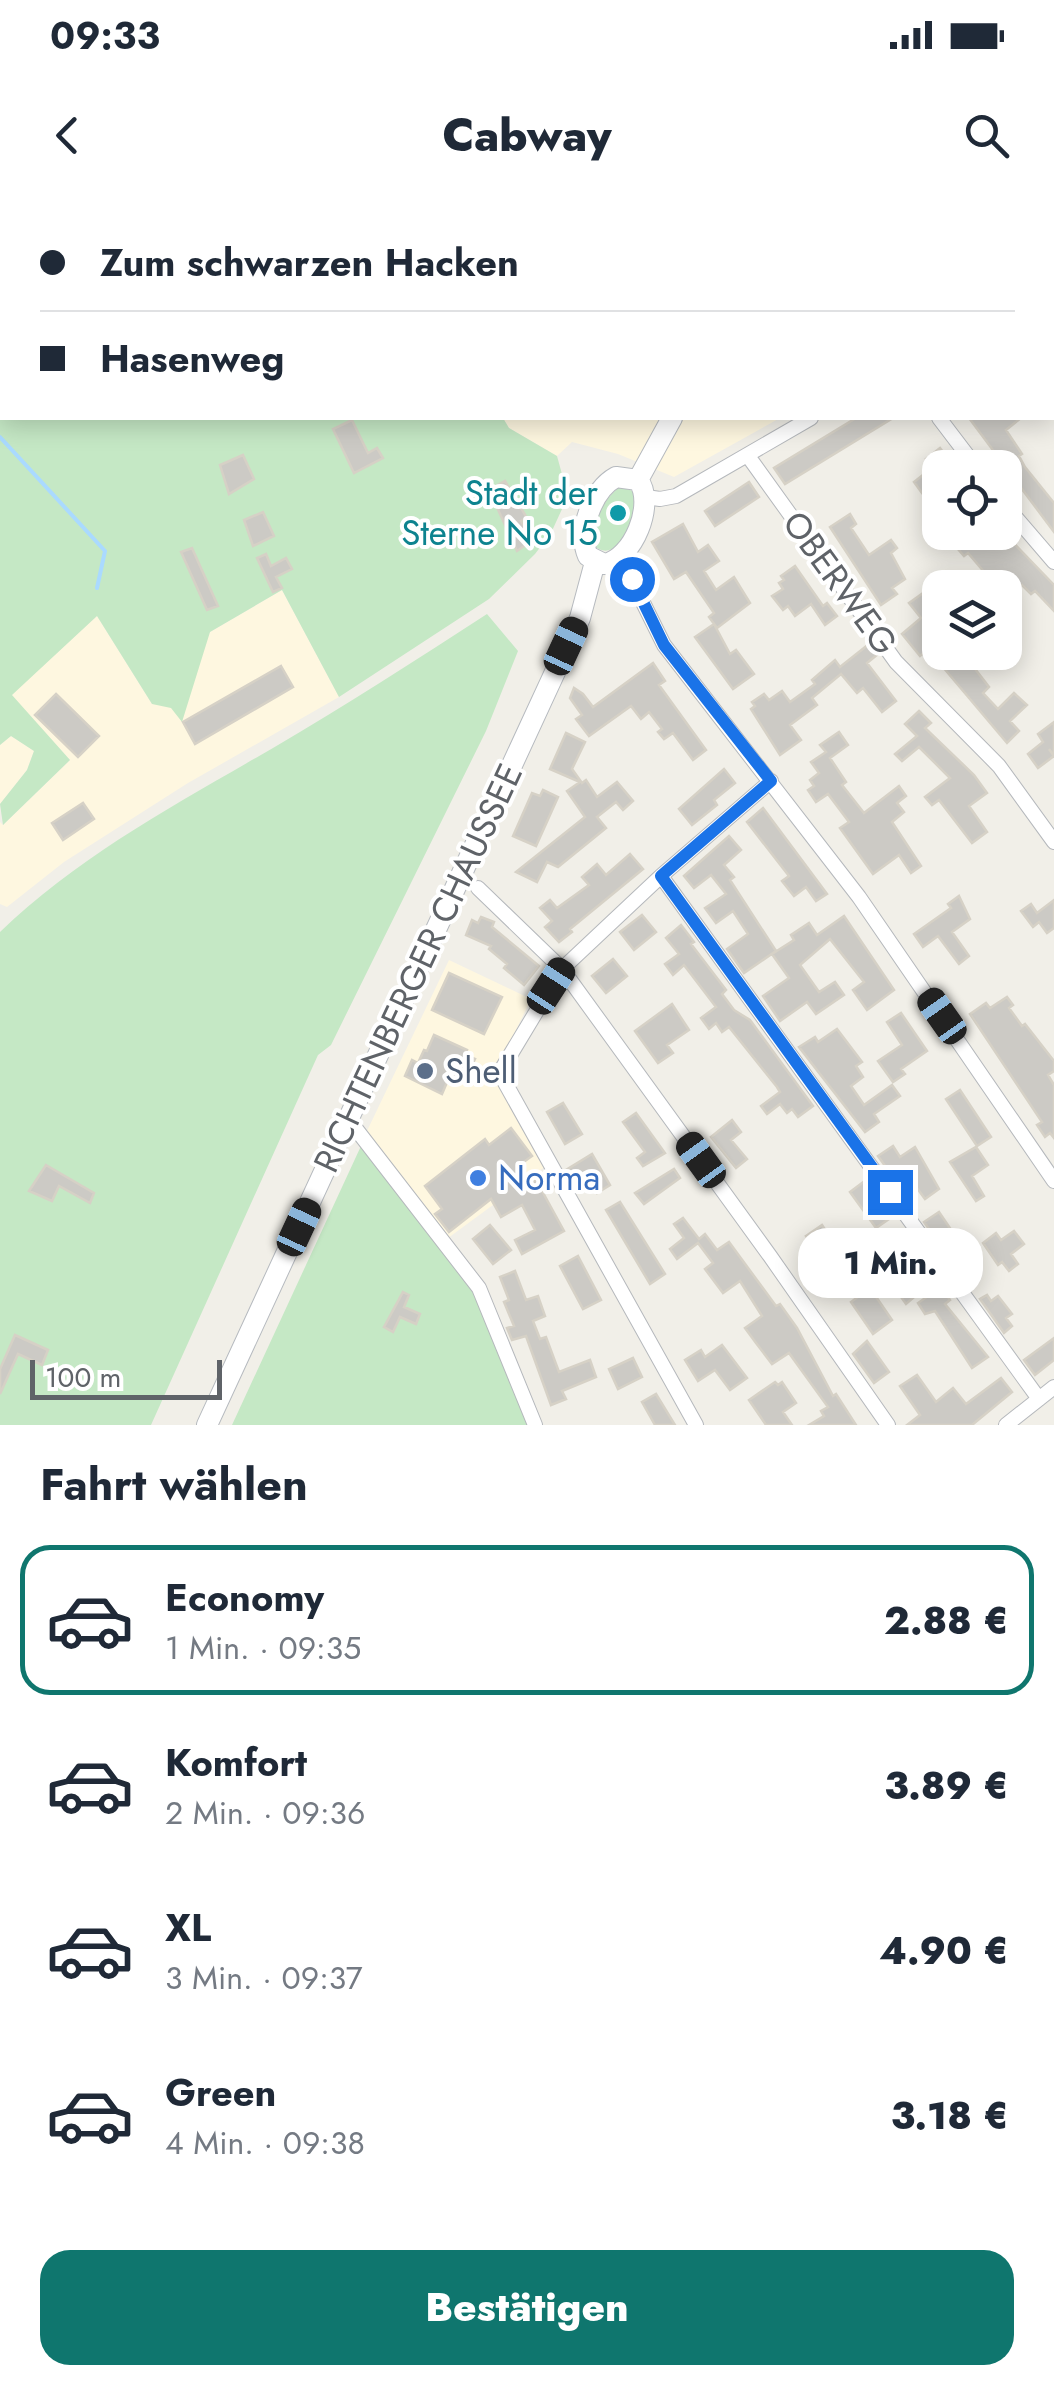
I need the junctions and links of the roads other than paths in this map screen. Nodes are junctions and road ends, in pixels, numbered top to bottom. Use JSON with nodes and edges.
{"nodes":[{"id":1,"x":671,"y":420,"type":"edge"},
{"id":2,"x":808,"y":420,"type":"edge"},
{"id":3,"x":941,"y":420,"type":"edge"},
{"id":4,"x":963,"y":450,"type":"edge"},
{"id":5,"x":748,"y":456,"type":"junction"},
{"id":6,"x":642,"y":488,"type":"junction"},
{"id":7,"x":1022,"y":528,"type":"edge"},
{"id":8,"x":621,"y":558,"type":"junction"},
{"id":9,"x":595,"y":562,"type":"junction"},
{"id":10,"x":1054,"y":562,"type":"edge"},
{"id":11,"x":771,"y":781,"type":"junction"},
{"id":12,"x":1054,"y":842,"type":"edge"},
{"id":13,"x":661,"y":876,"type":"junction"},
{"id":14,"x":478,"y":888,"type":"dead end"},
{"id":15,"x":562,"y":968,"type":"junction"},
{"id":16,"x":349,"y":1120,"type":"junction"},
{"id":17,"x":1054,"y":1181,"type":"edge"},
{"id":18,"x":1054,"y":1387,"type":"edge"},
{"id":19,"x":1039,"y":1399,"type":"junction"},
{"id":20,"x":1014,"y":1423,"type":"edge"},
{"id":21,"x":206,"y":1425,"type":"edge"},
{"id":22,"x":535,"y":1425,"type":"edge"},
{"id":23,"x":696,"y":1425,"type":"edge"},
{"id":24,"x":888,"y":1425,"type":"edge"}],
"edges":[{"from":1,"to":6,"type":"street"},
{"from":2,"to":5,"type":"street"},
{"from":3,"to":4,"type":"street"},
{"from":5,"to":6,"type":"street"},
{"from":5,"to":12,"type":"street","name":"OBERWEG"},
{"from":6,"to":8,"type":"street"},
{"from":6,"to":9,"type":"street"},
{"from":7,"to":10,"type":"street"},
{"from":8,"to":9,"type":"street"},
{"from":8,"to":11,"type":"street"},
{"from":9,"to":16,"type":"street","name":"RICHTENBERGER CHAUSSEE"},
{"from":11,"to":13,"type":"street"},
{"from":11,"to":17,"type":"street"},
{"from":13,"to":15,"type":"street"},
{"from":13,"to":19,"type":"street"},
{"from":14,"to":15,"type":"street"},
{"from":15,"to":23,"type":"street"},
{"from":15,"to":24,"type":"street"},
{"from":16,"to":21,"type":"street","name":"RICHTENBERGER CHAUSSEE"},
{"from":16,"to":22,"type":"street"},
{"from":18,"to":19,"type":"street"},
{"from":19,"to":20,"type":"street"}]}
